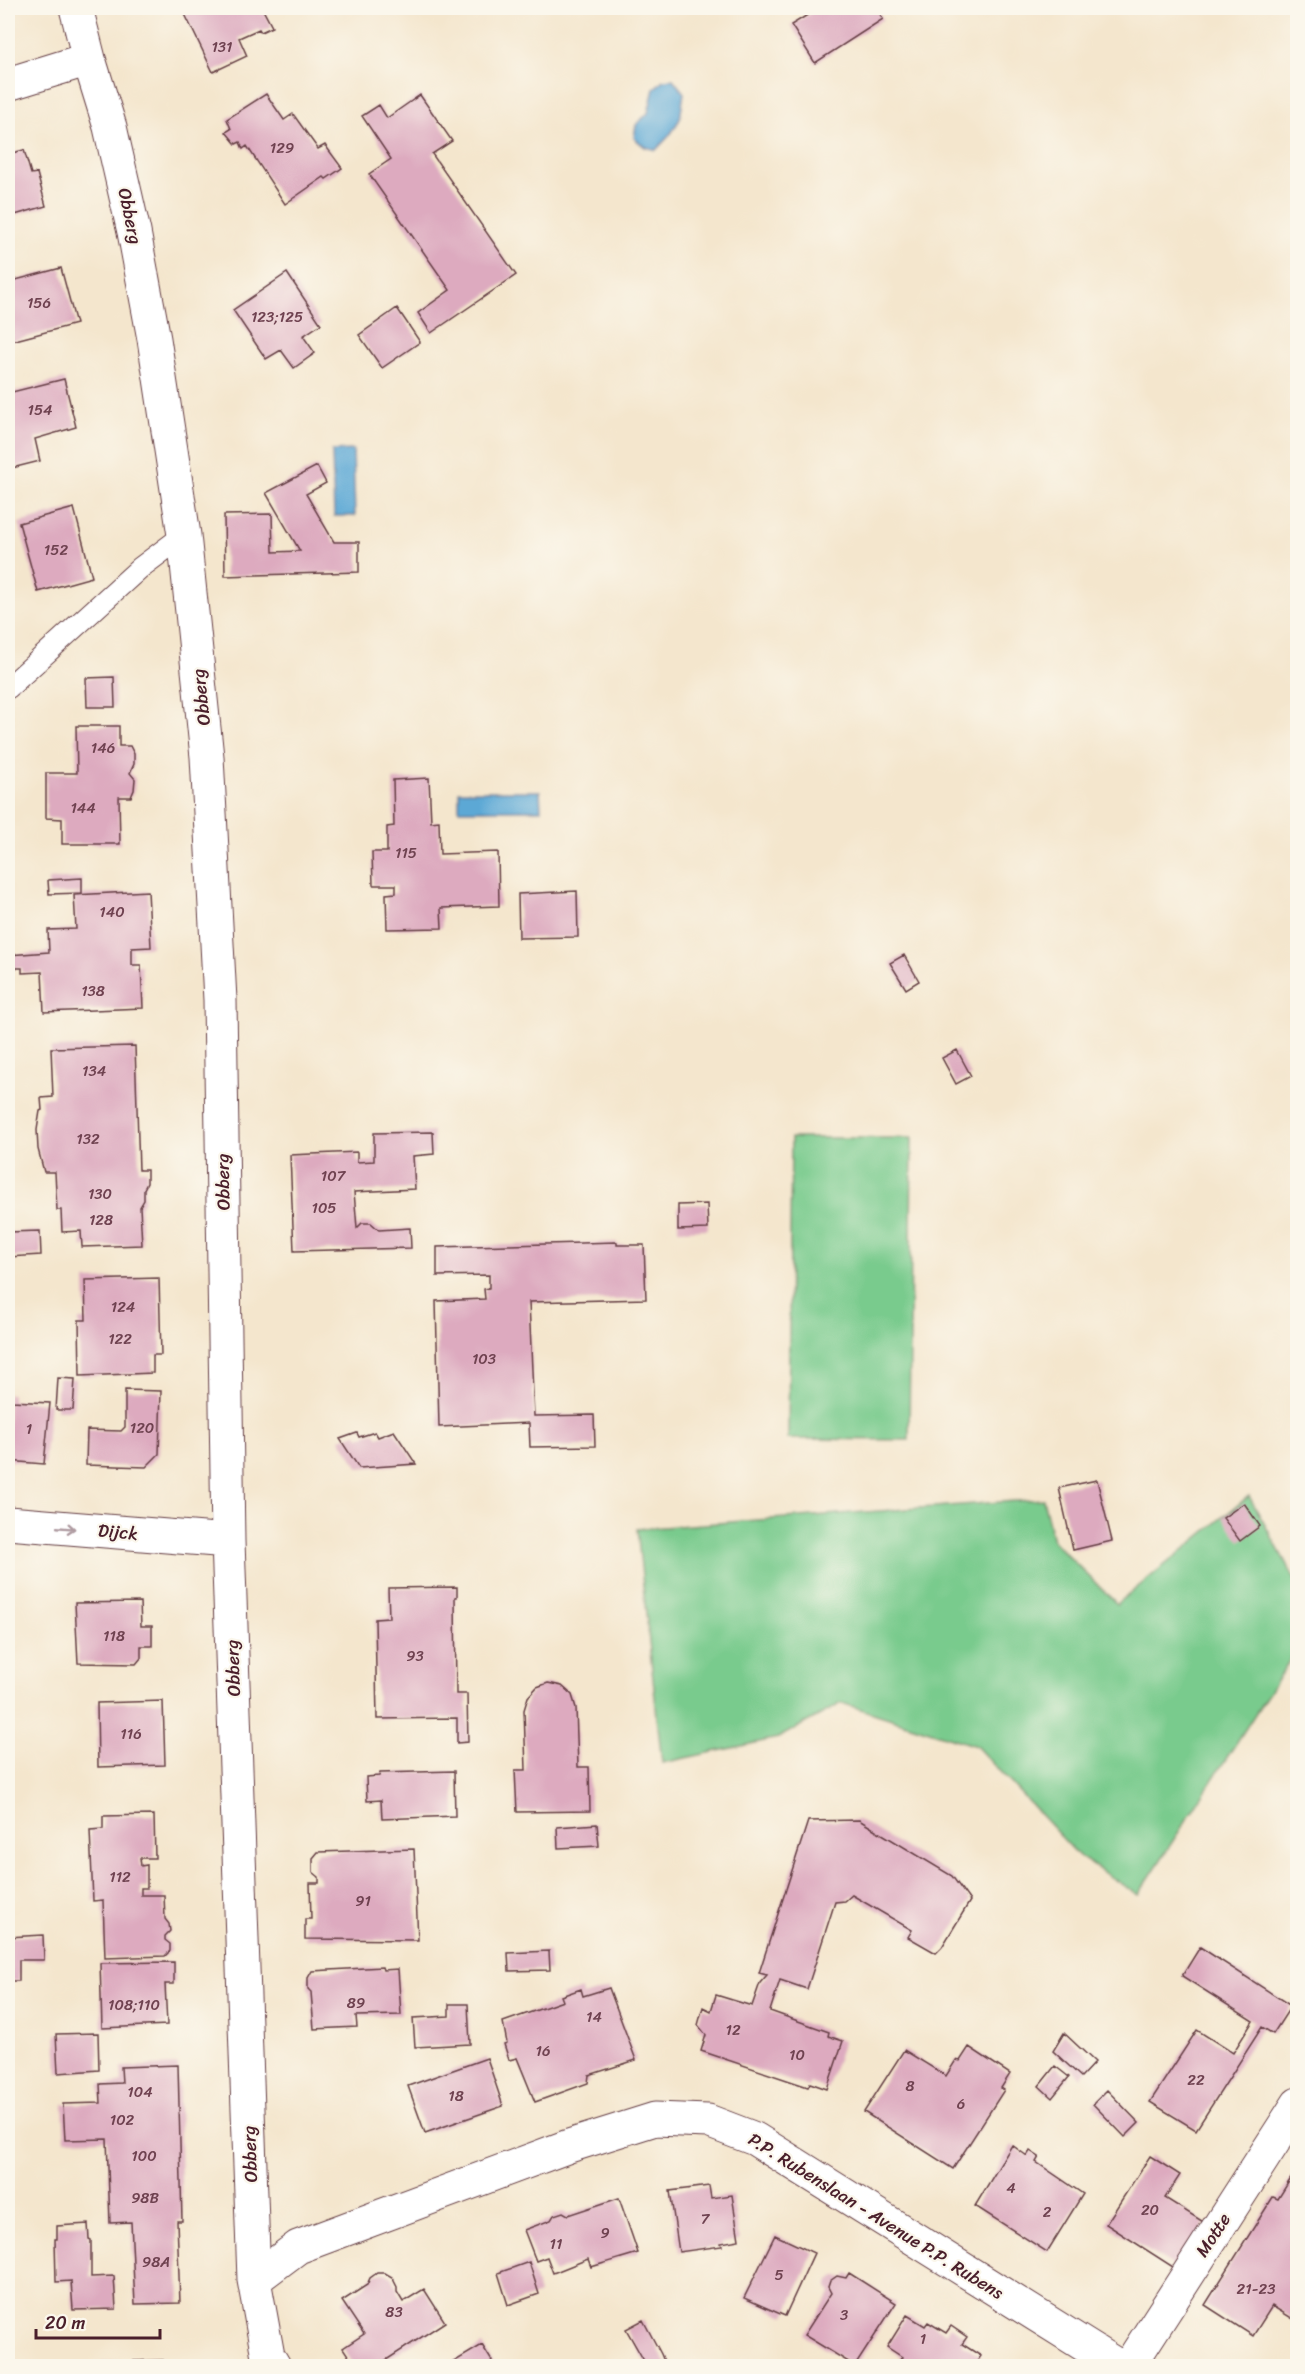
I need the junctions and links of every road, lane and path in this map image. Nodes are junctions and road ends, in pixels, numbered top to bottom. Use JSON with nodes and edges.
{"nodes":[{"id":1,"x":76,"y":8,"type":"edge"},
{"id":2,"x":89,"y":59,"type":"junction"},
{"id":3,"x":8,"y":84,"type":"edge"},
{"id":4,"x":184,"y":535,"type":"junction"},
{"id":5,"x":8,"y":688,"type":"edge"},
{"id":6,"x":8,"y":1523,"type":"edge"},
{"id":7,"x":228,"y":1541,"type":"junction"},
{"id":8,"x":1298,"y":2104,"type":"edge"},
{"id":9,"x":254,"y":2280,"type":"junction"},
{"id":10,"x":274,"y":2367,"type":"edge"},
{"id":11,"x":1118,"y":2367,"type":"edge"},
{"id":12,"x":1129,"y":2367,"type":"edge"}],
"edges":[{"from":1,"to":2,"type":"street","name":"Obberg"},
{"from":2,"to":3,"type":"street"},
{"from":2,"to":4,"type":"street","name":"Obberg"},
{"from":4,"to":5,"type":"lane"},
{"from":4,"to":7,"type":"street","name":"Obberg"},
{"from":6,"to":7,"type":"street","name":"Dijck","one_way":true},
{"from":7,"to":9,"type":"street","name":"Obberg"},
{"from":8,"to":12,"type":"street","name":"Motte"},
{"from":9,"to":10,"type":"street","name":"Obberg"},
{"from":9,"to":11,"type":"street","name":"P.P. Rubenslaan - Avenue P.P. Rubens"}]}
